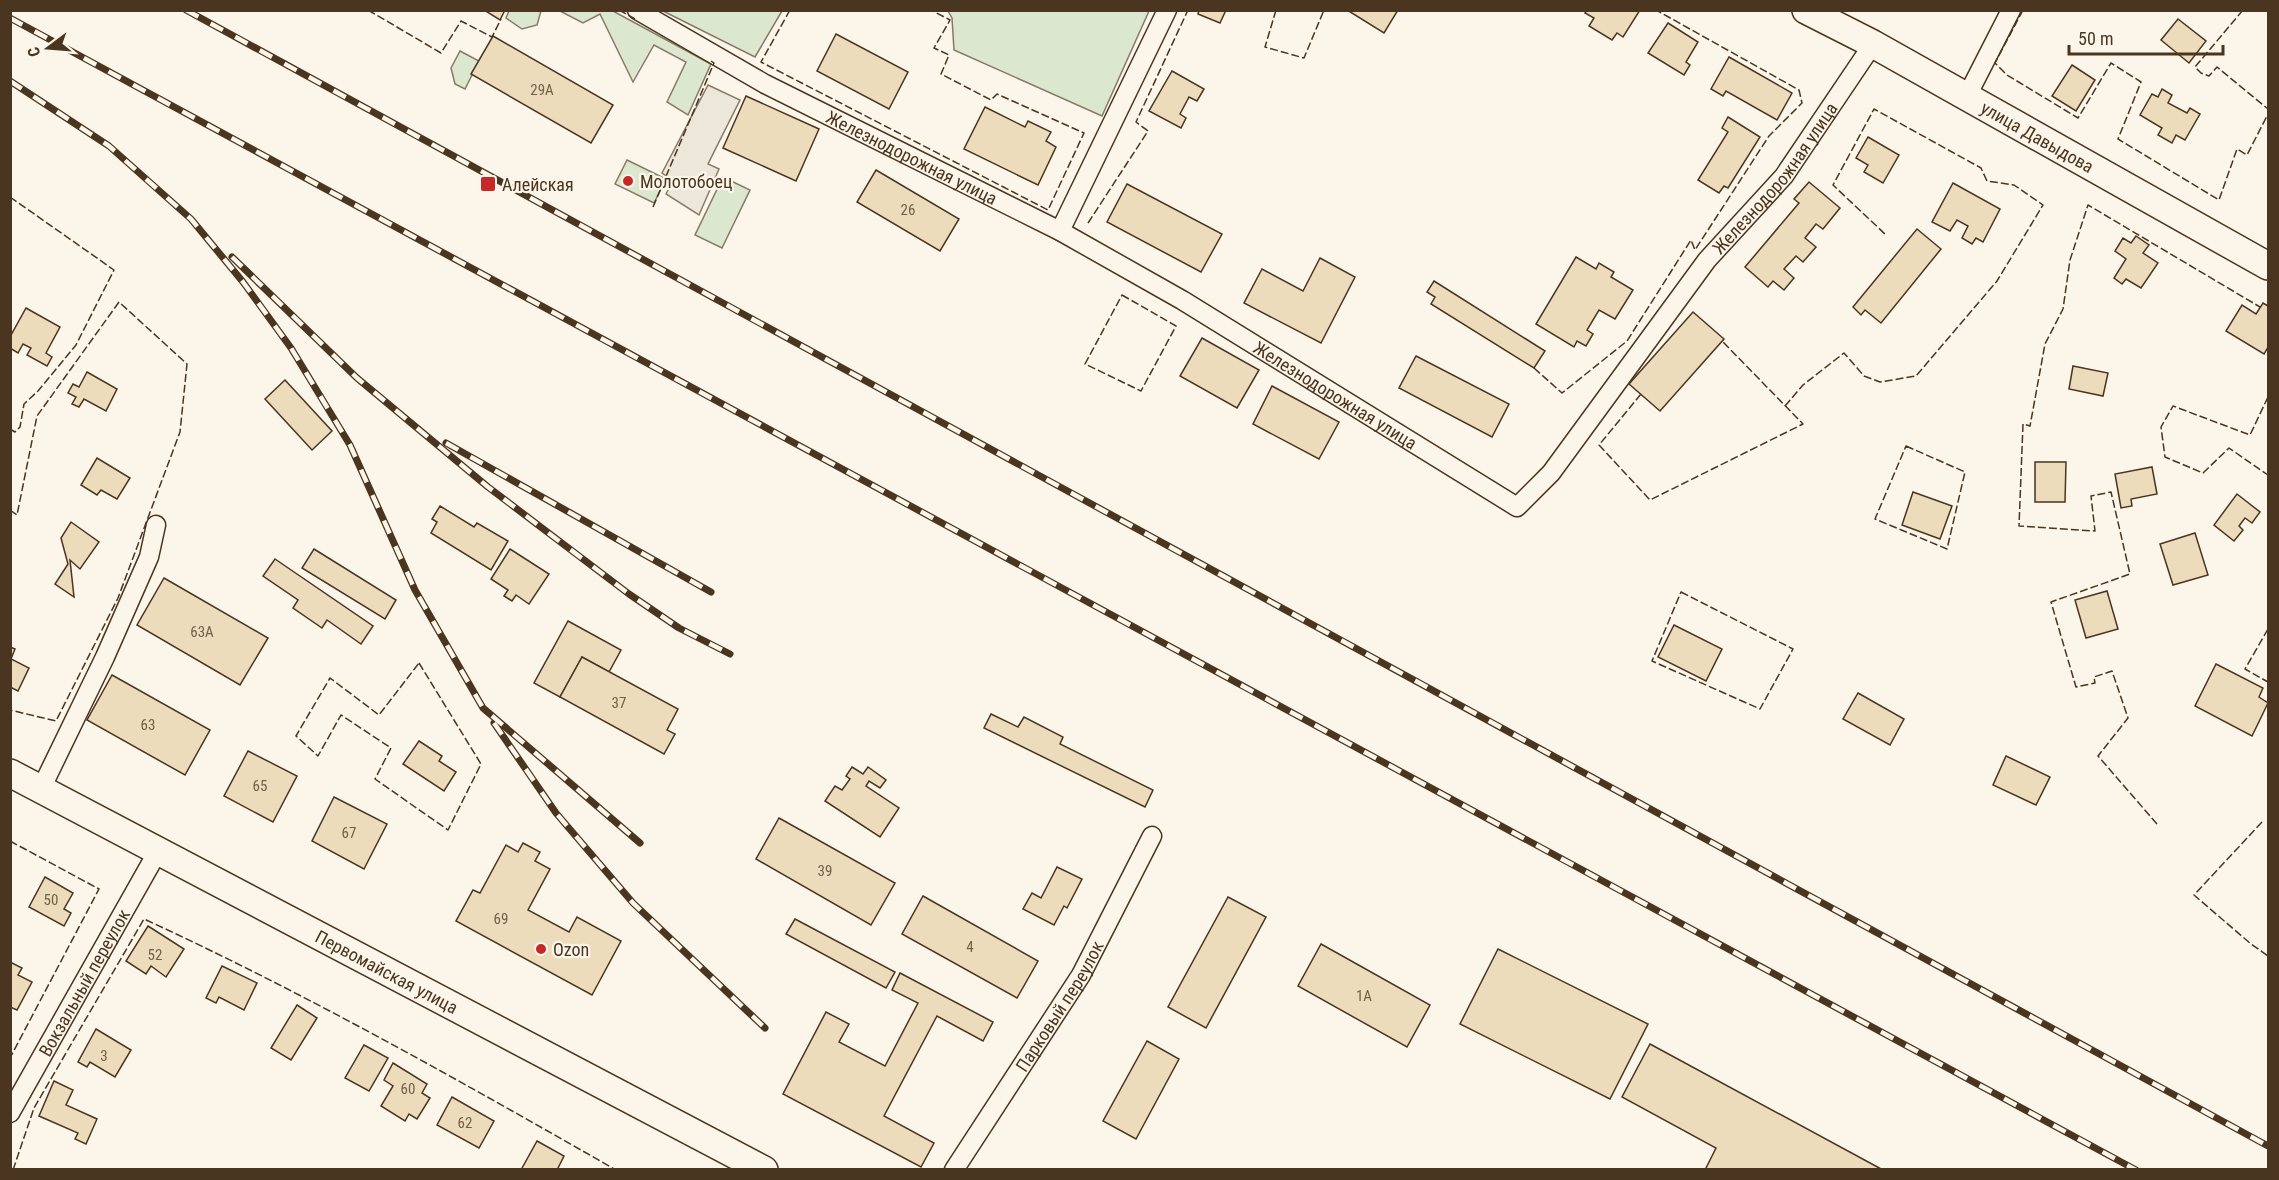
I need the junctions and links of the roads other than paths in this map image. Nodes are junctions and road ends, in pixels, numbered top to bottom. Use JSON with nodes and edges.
{"nodes":[{"id":1,"x":637,"y":10,"type":"edge"},
{"id":2,"x":1167,"y":10,"type":"edge"},
{"id":3,"x":1806,"y":10,"type":"edge"},
{"id":4,"x":2011,"y":10,"type":"edge"},
{"id":5,"x":1873,"y":44,"type":"junction"},
{"id":6,"x":1966,"y":98,"type":"junction"},
{"id":7,"x":1060,"y":231,"type":"junction"},
{"id":8,"x":2268,"y":266,"type":"edge"},
{"id":9,"x":156,"y":525,"type":"dead end"},
{"id":10,"x":10,"y":773,"type":"edge"},
{"id":11,"x":40,"y":789,"type":"junction"},
{"id":12,"x":1152,"y":836,"type":"dead end"},
{"id":13,"x":158,"y":851,"type":"junction"},
{"id":14,"x":10,"y":1113,"type":"edge"},
{"id":15,"x":764,"y":1170,"type":"edge"},
{"id":16,"x":954,"y":1170,"type":"edge"}],
"edges":[{"from":1,"to":7,"type":"street","name":"Железнодорожная улица"},
{"from":2,"to":7,"type":"street"},
{"from":3,"to":5,"type":"main road","name":"улица Давыдова"},
{"from":4,"to":6,"type":"street"},
{"from":5,"to":6,"type":"main road","name":"улица Давыдова"},
{"from":5,"to":7,"type":"street","name":"Железнодорожная улица"},
{"from":6,"to":8,"type":"main road","name":"улица Давыдова"},
{"from":9,"to":11,"type":"street"},
{"from":10,"to":11,"type":"main road","name":"Первомайская улица"},
{"from":11,"to":13,"type":"main road","name":"Первомайская улица"},
{"from":12,"to":16,"type":"street","name":"Парковый переулок"},
{"from":13,"to":14,"type":"street","name":"Вокзальный переулок"},
{"from":13,"to":15,"type":"main road","name":"Первомайская улица"}]}
